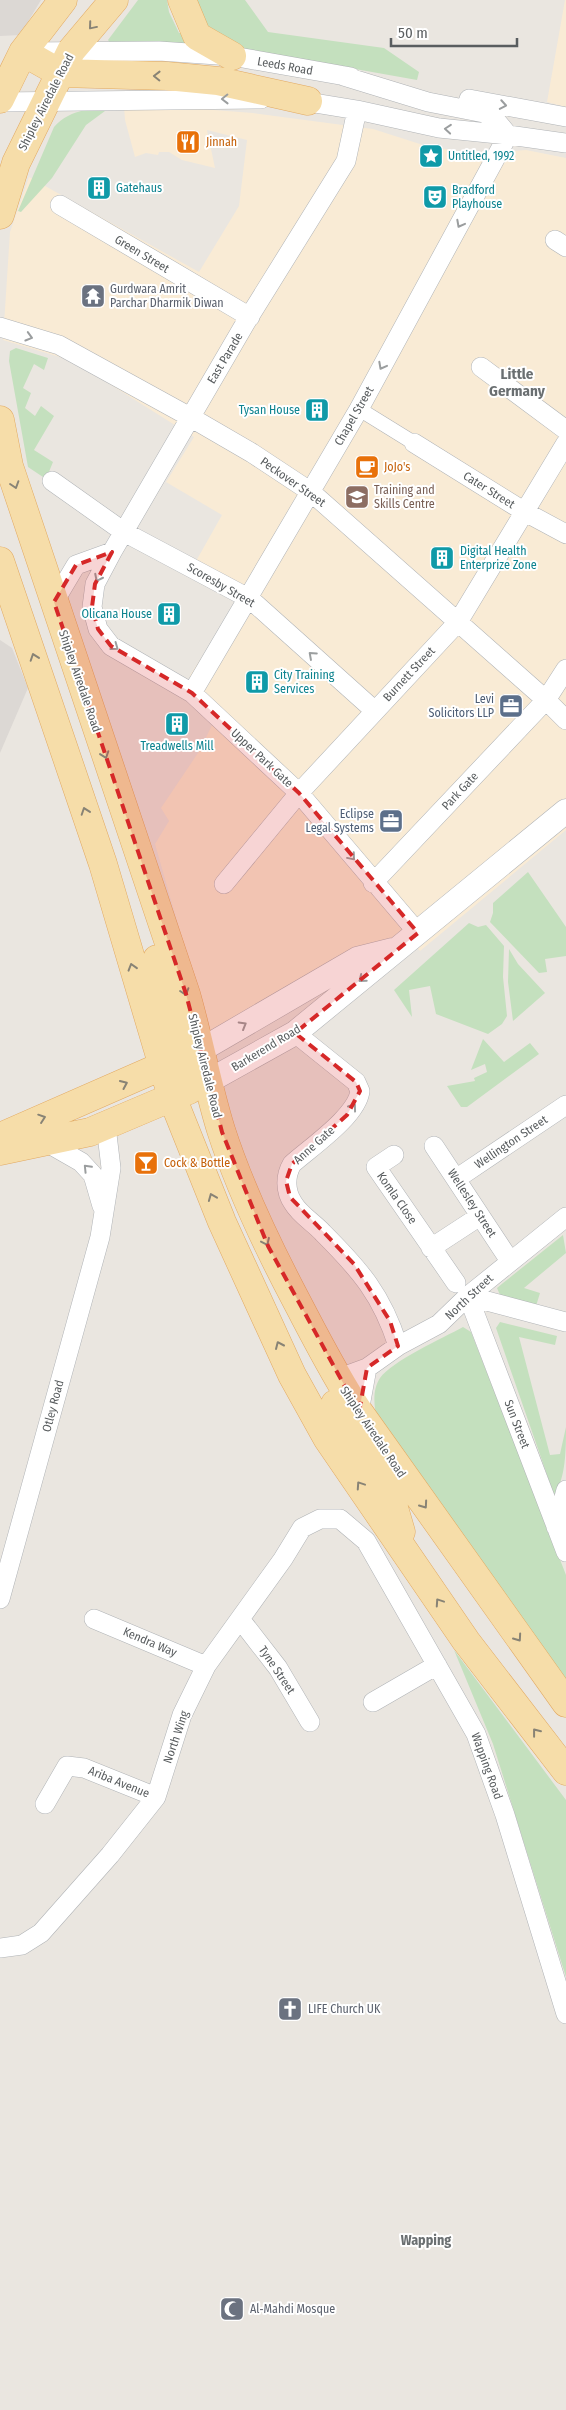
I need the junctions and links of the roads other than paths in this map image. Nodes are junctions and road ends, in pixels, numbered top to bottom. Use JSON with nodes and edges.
{"nodes":[{"id":1,"x":63,"y":0,"type":"edge"},
{"id":2,"x":114,"y":0,"type":"edge"},
{"id":3,"x":182,"y":0,"type":"edge"},
{"id":4,"x":12,"y":53,"type":"edge"},
{"id":5,"x":232,"y":56,"type":"junction"},
{"id":6,"x":65,"y":62,"type":"junction"},
{"id":7,"x":340,"y":75,"type":"junction"},
{"id":8,"x":2,"y":90,"type":"edge"},
{"id":9,"x":46,"y":100,"type":"junction"},
{"id":10,"x":308,"y":101,"type":"junction"},
{"id":11,"x":356,"y":110,"type":"junction"},
{"id":12,"x":566,"y":117,"type":"edge"},
{"id":13,"x":508,"y":134,"type":"junction"},
{"id":14,"x":566,"y":143,"type":"edge"},
{"id":15,"x":8,"y":171,"type":"edge"},
{"id":16,"x":60,"y":205,"type":"dead end"},
{"id":17,"x":0,"y":215,"type":"edge"},
{"id":18,"x":250,"y":317,"type":"junction"},
{"id":19,"x":0,"y":327,"type":"edge"},
{"id":20,"x":481,"y":367,"type":"dead end"},
{"id":21,"x":361,"y":405,"type":"junction"},
{"id":22,"x":190,"y":417,"type":"junction"},
{"id":23,"x":0,"y":420,"type":"edge"},
{"id":24,"x":566,"y":430,"type":"edge"},
{"id":25,"x":414,"y":443,"type":"joint"},
{"id":26,"x":566,"y":443,"type":"edge"},
{"id":27,"x":52,"y":481,"type":"dead end"},
{"id":28,"x":311,"y":492,"type":"junction"},
{"id":29,"x":524,"y":512,"type":"junction"},
{"id":30,"x":124,"y":532,"type":"junction"},
{"id":31,"x":566,"y":534,"type":"edge"},
{"id":32,"x":112,"y":552,"type":"junction"},
{"id":33,"x":0,"y":561,"type":"edge"},
{"id":34,"x":250,"y":599,"type":"junction"},
{"id":35,"x":54,"y":602,"type":"junction"},
{"id":36,"x":92,"y":607,"type":"joint"},
{"id":37,"x":458,"y":622,"type":"junction"},
{"id":38,"x":566,"y":669,"type":"edge"},
{"id":39,"x":192,"y":693,"type":"junction"},
{"id":40,"x":546,"y":700,"type":"junction"},
{"id":41,"x":375,"y":711,"type":"junction"},
{"id":42,"x":566,"y":720,"type":"edge"},
{"id":43,"x":299,"y":792,"type":"junction"},
{"id":44,"x":566,"y":811,"type":"edge"},
{"id":45,"x":373,"y":882,"type":"junction"},
{"id":46,"x":224,"y":884,"type":"dead end"},
{"id":47,"x":418,"y":933,"type":"junction"},
{"id":48,"x":400,"y":948,"type":"junction"},
{"id":49,"x":295,"y":1033,"type":"junction"},
{"id":50,"x":182,"y":1058,"type":"junction"},
{"id":51,"x":206,"y":1082,"type":"junction"},
{"id":52,"x":172,"y":1097,"type":"junction"},
{"id":53,"x":566,"y":1105,"type":"edge"},
{"id":54,"x":106,"y":1126,"type":"junction"},
{"id":55,"x":0,"y":1137,"type":"edge"},
{"id":56,"x":46,"y":1142,"type":"junction"},
{"id":57,"x":434,"y":1146,"type":"dead end"},
{"id":58,"x":0,"y":1151,"type":"edge"},
{"id":59,"x":394,"y":1155,"type":"dead end"},
{"id":60,"x":456,"y":1179,"type":"junction"},
{"id":61,"x":104,"y":1212,"type":"junction"},
{"id":62,"x":480,"y":1216,"type":"junction"},
{"id":63,"x":566,"y":1217,"type":"edge"},
{"id":64,"x":432,"y":1248,"type":"junction"},
{"id":65,"x":510,"y":1261,"type":"junction"},
{"id":66,"x":462,"y":1290,"type":"junction"},
{"id":67,"x":566,"y":1322,"type":"edge"},
{"id":68,"x":398,"y":1346,"type":"junction"},
{"id":69,"x":366,"y":1368,"type":"junction"},
{"id":70,"x":337,"y":1378,"type":"junction"},
{"id":71,"x":359,"y":1412,"type":"junction"},
{"id":72,"x":566,"y":1490,"type":"edge"},
{"id":73,"x":340,"y":1519,"type":"joint"},
{"id":74,"x":556,"y":1527,"type":"junction"},
{"id":75,"x":566,"y":1552,"type":"edge"},
{"id":76,"x":408,"y":1557,"type":"junction"},
{"id":77,"x":0,"y":1598,"type":"edge"},
{"id":78,"x":94,"y":1619,"type":"dead end"},
{"id":79,"x":240,"y":1619,"type":"junction"},
{"id":80,"x":437,"y":1665,"type":"junction"},
{"id":81,"x":206,"y":1666,"type":"junction"},
{"id":82,"x":373,"y":1702,"type":"dead end"},
{"id":83,"x":566,"y":1703,"type":"edge"},
{"id":84,"x":310,"y":1722,"type":"dead end"},
{"id":85,"x":566,"y":1771,"type":"edge"},
{"id":86,"x":156,"y":1797,"type":"junction"},
{"id":87,"x":44,"y":1804,"type":"dead end"},
{"id":88,"x":0,"y":1948,"type":"edge"},
{"id":89,"x":566,"y":2014,"type":"edge"}],
"edges":[{"from":1,"to":4,"type":"main road"},
{"from":2,"to":6,"type":"main road","name":"Shipley Airedale Road","one_way":true},
{"from":3,"to":5,"type":"main road"},
{"from":4,"to":6,"type":"main road"},
{"from":4,"to":8,"type":"main road"},
{"from":5,"to":6,"type":"street","name":"Leeds Road"},
{"from":5,"to":7,"type":"street","name":"Leeds Road"},
{"from":6,"to":9,"type":"main road","name":"Shipley Airedale Road"},
{"from":10,"to":6,"type":"main road","one_way":true},
{"from":7,"to":12,"type":"street","name":"Leeds Road","one_way":true},
{"from":7,"to":13,"type":"street"},
{"from":8,"to":9,"type":"main road"},
{"from":10,"to":9,"type":"street","one_way":true},
{"from":9,"to":15,"type":"main road","name":"Shipley Airedale Road"},
{"from":10,"to":11,"type":"street"},
{"from":13,"to":11,"type":"street","one_way":true},
{"from":11,"to":18,"type":"street","name":"East Parade"},
{"from":13,"to":14,"type":"street"},
{"from":13,"to":21,"type":"street","name":"Chapel Street","one_way":true},
{"from":15,"to":17,"type":"main road","name":"Shipley Airedale Road"},
{"from":16,"to":18,"type":"street","name":"Green Street"},
{"from":18,"to":22,"type":"street","name":"East Parade"},
{"from":19,"to":22,"type":"street","name":"Peckover Street","one_way":true},
{"from":20,"to":24,"type":"street"},
{"from":21,"to":25,"type":"street"},
{"from":21,"to":28,"type":"street","name":"Chapel Street"},
{"from":22,"to":28,"type":"street","name":"Peckover Street"},
{"from":22,"to":30,"type":"street","name":"East Parade"},
{"from":23,"to":35,"type":"main road","name":"Shipley Airedale Road","one_way":true},
{"from":25,"to":29,"type":"street","name":"Cater Street"},
{"from":26,"to":29,"type":"street","name":"Burnett Street"},
{"from":27,"to":30,"type":"street","name":"Scoresby Street"},
{"from":28,"to":34,"type":"street","name":"Chapel Street"},
{"from":28,"to":37,"type":"street","name":"Peckover Street"},
{"from":29,"to":31,"type":"street","name":"Cater Street"},
{"from":29,"to":37,"type":"street","name":"Burnett Street"},
{"from":30,"to":32,"type":"street","name":"East Parade"},
{"from":30,"to":34,"type":"street","name":"Scoresby Street"},
{"from":32,"to":35,"type":"street"},
{"from":32,"to":36,"type":"street","name":"East Parade","one_way":true},
{"from":50,"to":33,"type":"main road","name":"Shipley Airedale Road","one_way":true},
{"from":34,"to":39,"type":"street","name":"Chapel Street"},
{"from":41,"to":34,"type":"street","name":"Scoresby Street","one_way":true},
{"from":35,"to":50,"type":"main road","name":"Shipley Airedale Road","one_way":true},
{"from":36,"to":39,"type":"street","name":"Upper Park Gate","one_way":true},
{"from":37,"to":40,"type":"street","name":"Peckover Street"},
{"from":37,"to":41,"type":"street","name":"Burnett Street"},
{"from":38,"to":40,"type":"street","name":"Park Gate"},
{"from":39,"to":43,"type":"street","name":"Upper Park Gate"},
{"from":40,"to":42,"type":"street","name":"Peckover Street"},
{"from":40,"to":45,"type":"street","name":"Park Gate"},
{"from":41,"to":43,"type":"street","name":"Burnett Street"},
{"from":43,"to":45,"type":"street","name":"Upper Park Gate","one_way":true},
{"from":43,"to":46,"type":"street","name":"Burnett Street"},
{"from":44,"to":47,"type":"street","name":"Barkerend Road"},
{"from":45,"to":47,"type":"street","name":"Upper Park Gate"},
{"from":47,"to":48,"type":"street","name":"Barkerend Road"},
{"from":48,"to":49,"type":"street","name":"Barkerend Road","one_way":true},
{"from":50,"to":48,"type":"street","name":"Barkerend Road","one_way":true},
{"from":49,"to":51,"type":"street","name":"Barkerend Road"},
{"from":68,"to":49,"type":"street","name":"Anne Gate","one_way":true},
{"from":50,"to":51,"type":"main road","name":"Shipley Airedale Road"},
{"from":50,"to":52,"type":"main road","name":"Shipley Airedale Road"},
{"from":55,"to":50,"type":"main road","name":"Barkerend Road","one_way":true},
{"from":51,"to":52,"type":"main road","name":"Barkerend Road"},
{"from":51,"to":70,"type":"main road","name":"Shipley Airedale Road","one_way":true},
{"from":52,"to":54,"type":"main road","name":"Barkerend Road"},
{"from":76,"to":52,"type":"main road","name":"Shipley Airedale Road","one_way":true},
{"from":53,"to":60,"type":"street","name":"Wellington Street"},
{"from":54,"to":56,"type":"main road","name":"Barkerend Road"},
{"from":54,"to":61,"type":"street","name":"Otley Road"},
{"from":56,"to":58,"type":"main road","name":"Barkerend Road"},
{"from":61,"to":56,"type":"street","name":"Otley Road","one_way":true},
{"from":57,"to":60,"type":"street","name":"Wellesley Street"},
{"from":59,"to":64,"type":"street","name":"Komla Close"},
{"from":60,"to":62,"type":"street","name":"Wellesley Street"},
{"from":61,"to":77,"type":"street","name":"Otley Road"},
{"from":62,"to":64,"type":"street"},
{"from":62,"to":65,"type":"street","name":"Wellesley Street"},
{"from":63,"to":65,"type":"street","name":"North Street"},
{"from":64,"to":66,"type":"street","name":"Komla Close"},
{"from":65,"to":66,"type":"street","name":"North Street"},
{"from":66,"to":67,"type":"street"},
{"from":66,"to":68,"type":"street","name":"North Street"},
{"from":66,"to":74,"type":"street","name":"Sun Street"},
{"from":68,"to":69,"type":"street","name":"North Street"},
{"from":69,"to":70,"type":"street","name":"North Street"},
{"from":69,"to":71,"type":"street"},
{"from":70,"to":71,"type":"main road","name":"Shipley Airedale Road"},
{"from":70,"to":76,"type":"main road"},
{"from":71,"to":83,"type":"main road","name":"Shipley Airedale Road","one_way":true},
{"from":72,"to":74,"type":"street"},
{"from":73,"to":79,"type":"street","name":"North Wing"},
{"from":73,"to":80,"type":"street","name":"Wapping Road"},
{"from":74,"to":75,"type":"street","name":"Sun Street"},
{"from":85,"to":76,"type":"main road","name":"Shipley Airedale Road","one_way":true},
{"from":78,"to":81,"type":"street","name":"Kendra Way"},
{"from":79,"to":81,"type":"street","name":"North Wing"},
{"from":79,"to":84,"type":"street","name":"Tyne Street"},
{"from":80,"to":82,"type":"street"},
{"from":80,"to":89,"type":"street","name":"Wapping Road"},
{"from":81,"to":86,"type":"street","name":"North Wing"},
{"from":86,"to":87,"type":"street","name":"Ariba Avenue"},
{"from":86,"to":88,"type":"street","name":"North Wing"}]}
